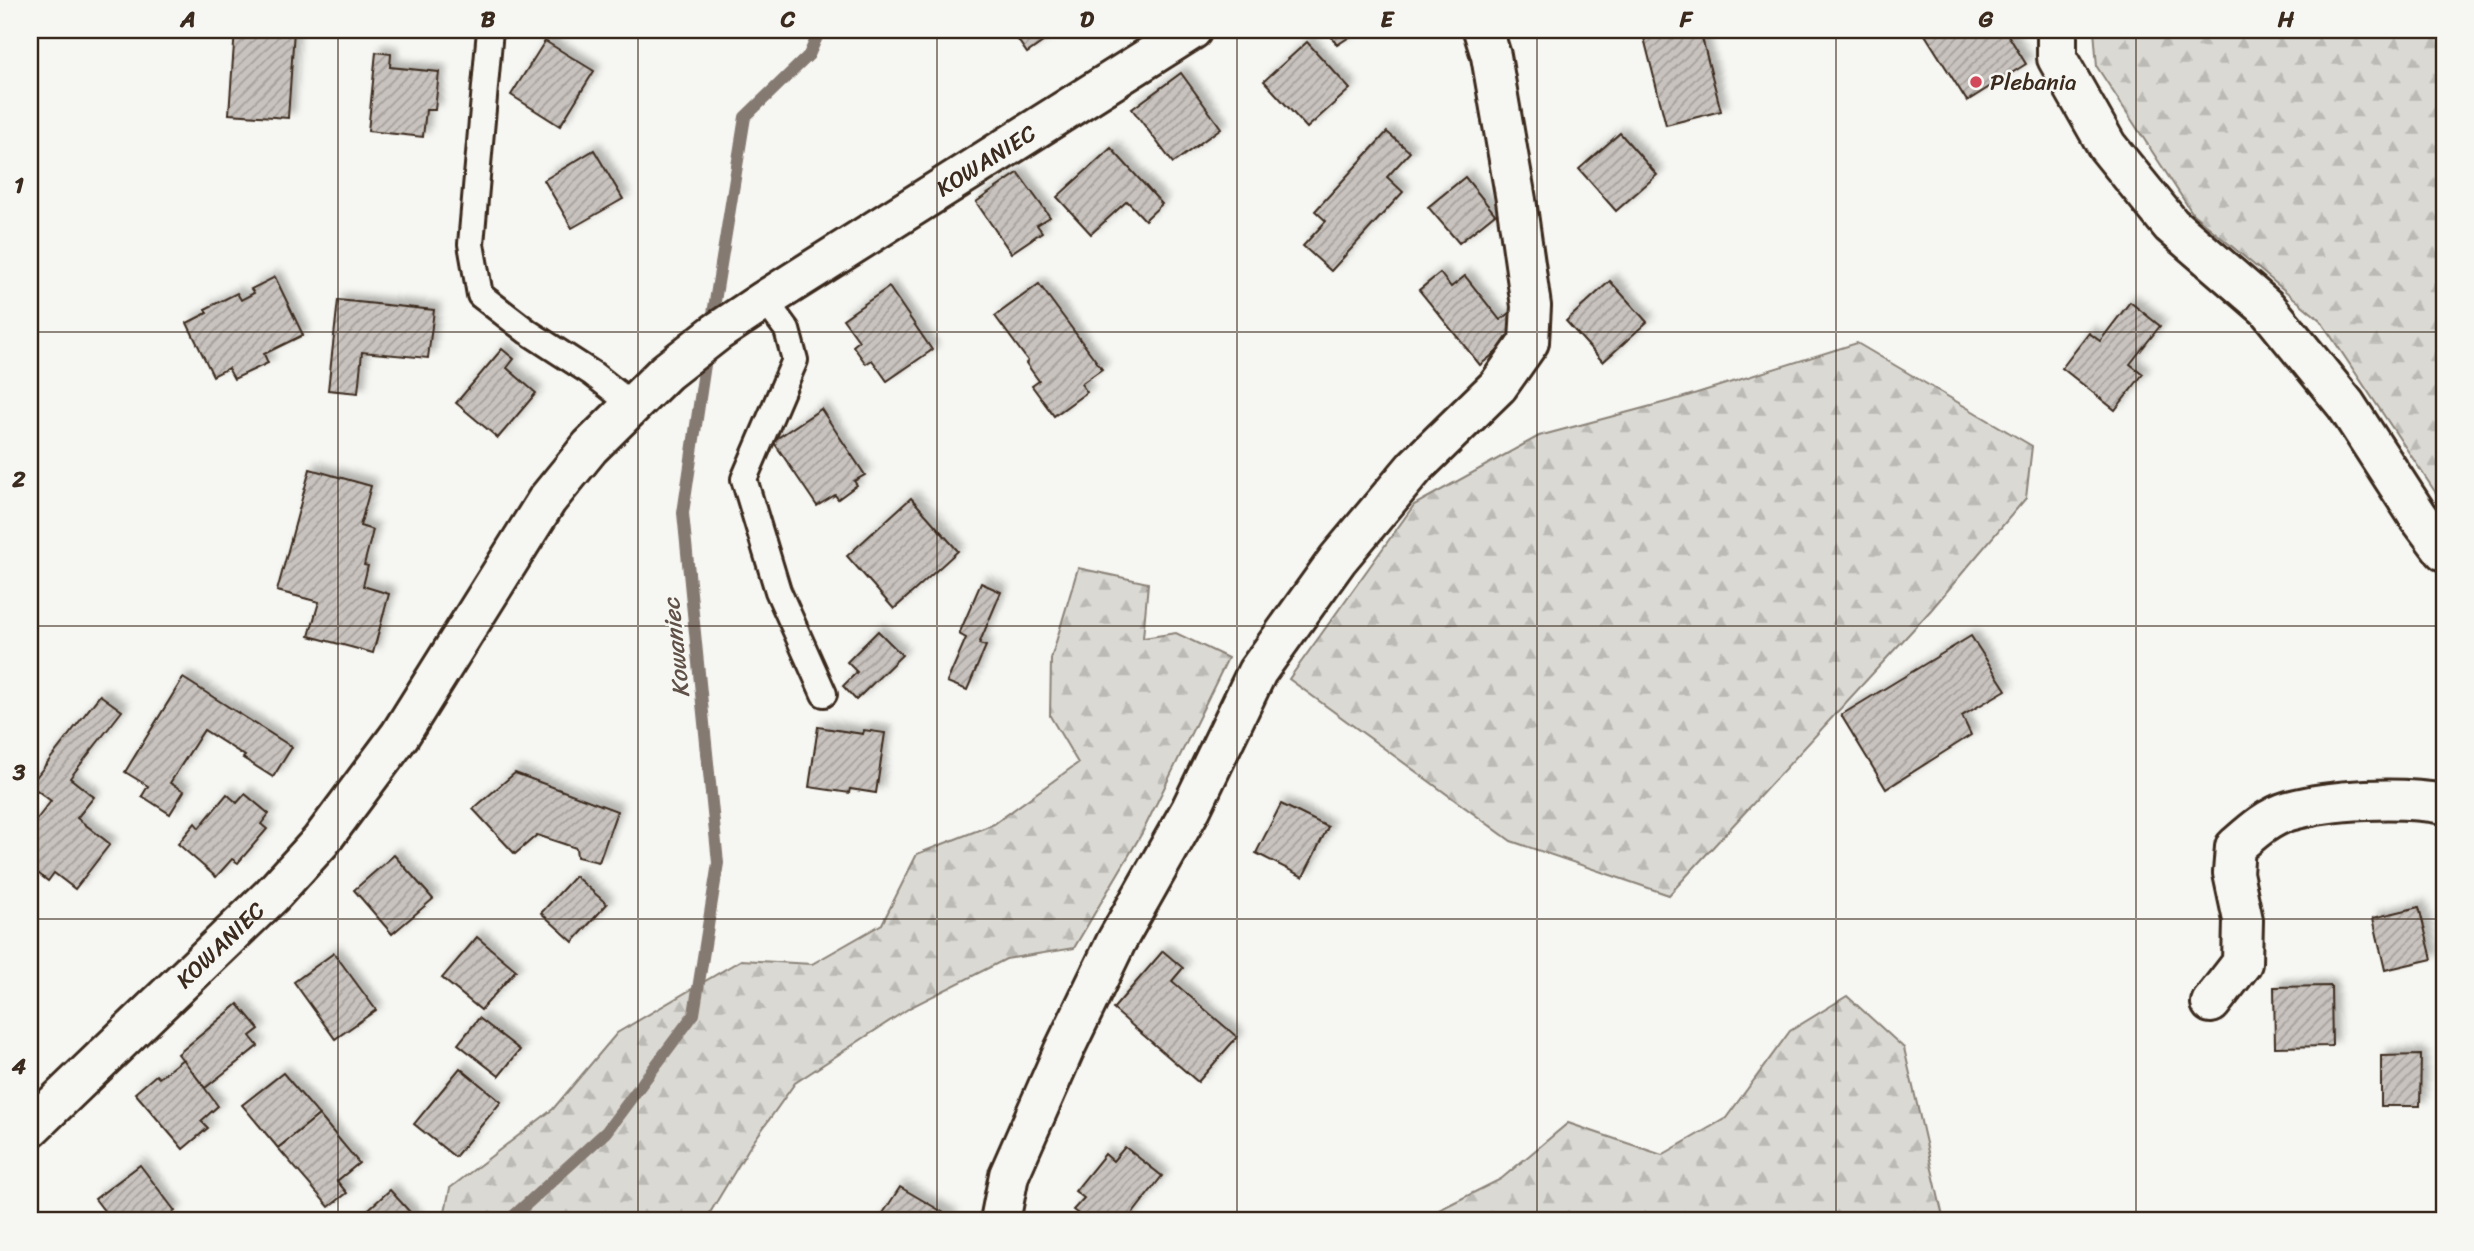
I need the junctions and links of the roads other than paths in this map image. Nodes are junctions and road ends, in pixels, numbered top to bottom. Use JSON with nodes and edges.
{"nodes":[{"id":1,"x":490,"y":30,"type":"edge"},
{"id":2,"x":1192,"y":30,"type":"edge"},
{"id":3,"x":1483,"y":30,"type":"edge"},
{"id":4,"x":2057,"y":30,"type":"edge"},
{"id":5,"x":772,"y":296,"type":"junction"},
{"id":6,"x":631,"y":404,"type":"junction"},
{"id":7,"x":2444,"y":551,"type":"edge"},
{"id":8,"x":824,"y":694,"type":"dead end"},
{"id":9,"x":2444,"y":804,"type":"edge"},
{"id":10,"x":2211,"y":1003,"type":"dead end"},
{"id":11,"x":30,"y":1128,"type":"edge"},
{"id":12,"x":1000,"y":1221,"type":"edge"}],
"edges":[{"from":1,"to":6,"type":"lane"},
{"from":2,"to":5,"type":"street","name":"KOWANIEC"},
{"from":3,"to":12,"type":"street"},
{"from":4,"to":7,"type":"street"},
{"from":5,"to":6,"type":"street","name":"KOWANIEC"},
{"from":5,"to":8,"type":"lane"},
{"from":6,"to":11,"type":"street","name":"KOWANIEC"},
{"from":9,"to":10,"type":"street"}]}
